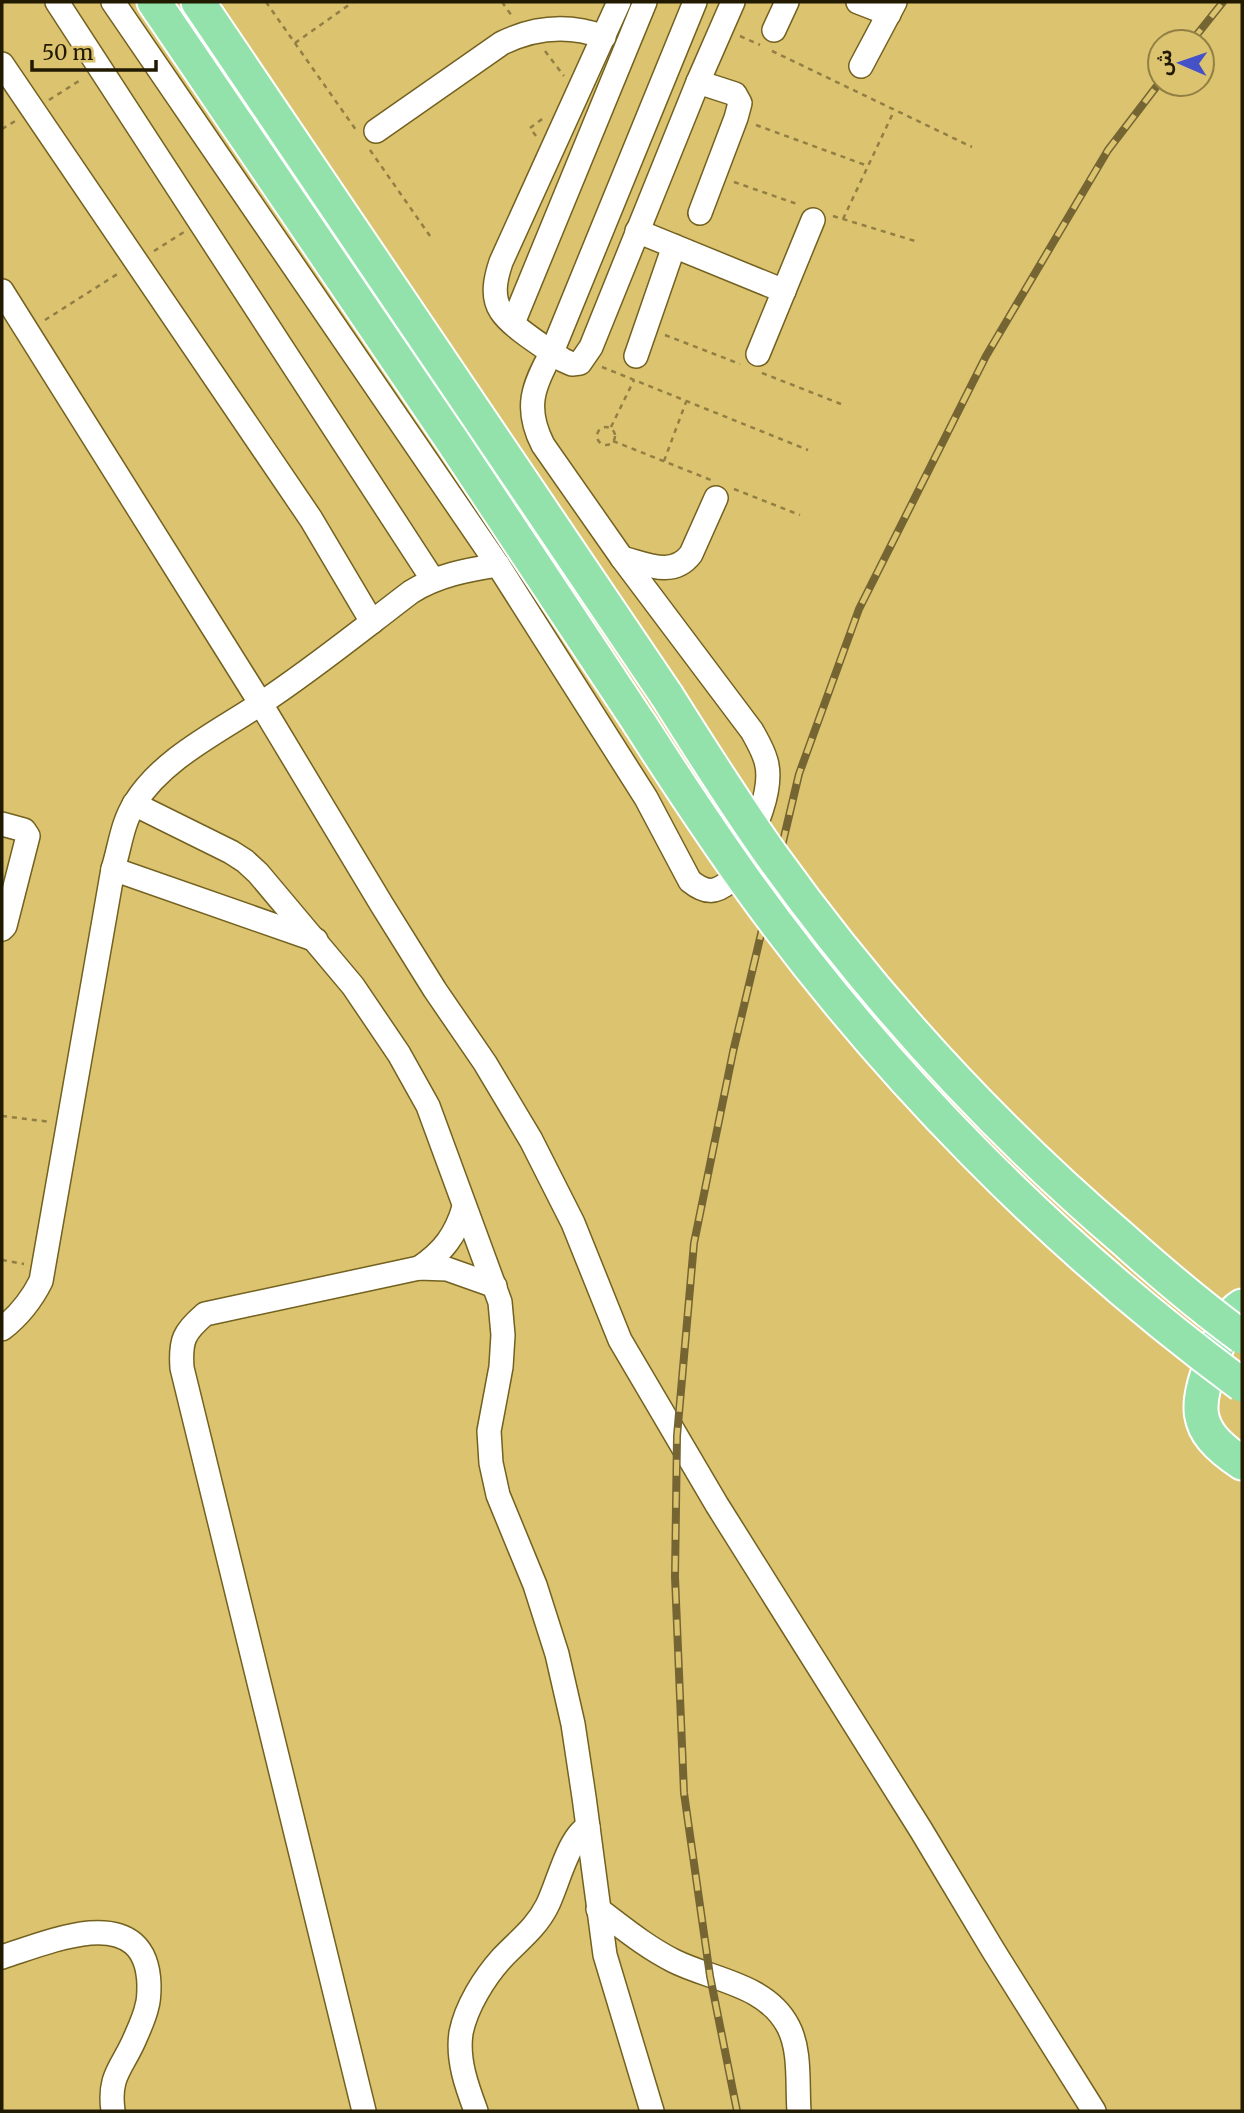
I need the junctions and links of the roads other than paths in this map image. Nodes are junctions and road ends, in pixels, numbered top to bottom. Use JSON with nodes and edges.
{"nodes":[{"id":1,"x":57,"y":2,"type":"edge"},
{"id":2,"x":113,"y":2,"type":"edge"},
{"id":3,"x":154,"y":2,"type":"edge"},
{"id":4,"x":198,"y":2,"type":"edge"},
{"id":5,"x":619,"y":2,"type":"edge"},
{"id":6,"x":645,"y":2,"type":"edge"},
{"id":7,"x":695,"y":2,"type":"edge"},
{"id":8,"x":733,"y":2,"type":"edge"},
{"id":9,"x":787,"y":2,"type":"edge"},
{"id":10,"x":858,"y":2,"type":"edge"},
{"id":11,"x":892,"y":8,"type":"edge"},
{"id":12,"x":774,"y":30,"type":"dead end"},
{"id":13,"x":604,"y":37,"type":"junction"},
{"id":14,"x":2,"y":64,"type":"edge"},
{"id":15,"x":861,"y":66,"type":"dead end"},
{"id":16,"x":698,"y":82,"type":"junction"},
{"id":17,"x":370,"y":140,"type":"road end"},
{"id":18,"x":700,"y":213,"type":"dead end"},
{"id":19,"x":813,"y":220,"type":"dead end"},
{"id":20,"x":637,"y":231,"type":"junction"},
{"id":21,"x":674,"y":246,"type":"junction"},
{"id":22,"x":2,"y":291,"type":"edge"},
{"id":23,"x":784,"y":291,"type":"junction"},
{"id":24,"x":513,"y":323,"type":"junction"},
{"id":25,"x":552,"y":352,"type":"junction"},
{"id":26,"x":758,"y":354,"type":"dead end"},
{"id":27,"x":636,"y":356,"type":"dead end"},
{"id":28,"x":723,"y":490,"type":"road end"},
{"id":29,"x":622,"y":558,"type":"junction"},
{"id":30,"x":498,"y":565,"type":"junction"},
{"id":31,"x":433,"y":580,"type":"junction"},
{"id":32,"x":372,"y":622,"type":"junction"},
{"id":33,"x":261,"y":704,"type":"junction"},
{"id":34,"x":134,"y":804,"type":"junction"},
{"id":35,"x":2,"y":824,"type":"edge"},
{"id":36,"x":113,"y":869,"type":"junction"},
{"id":37,"x":2,"y":929,"type":"edge"},
{"id":38,"x":316,"y":940,"type":"junction"},
{"id":39,"x":464,"y":1207,"type":"junction"},
{"id":40,"x":419,"y":1268,"type":"junction"},
{"id":41,"x":495,"y":1286,"type":"junction"},
{"id":42,"x":1242,"y":1306,"type":"edge"},
{"id":43,"x":2,"y":1329,"type":"edge"},
{"id":44,"x":1242,"y":1336,"type":"edge"},
{"id":45,"x":1242,"y":1385,"type":"edge"},
{"id":46,"x":1242,"y":1463,"type":"edge"},
{"id":47,"x":588,"y":1827,"type":"junction"},
{"id":48,"x":598,"y":1909,"type":"junction"},
{"id":49,"x":2,"y":1956,"type":"edge"},
{"id":50,"x":113,"y":2111,"type":"edge"},
{"id":51,"x":364,"y":2111,"type":"edge"},
{"id":52,"x":476,"y":2111,"type":"edge"},
{"id":53,"x":652,"y":2111,"type":"edge"},
{"id":54,"x":799,"y":2111,"type":"edge"},
{"id":55,"x":1094,"y":2111,"type":"edge"}],
"edges":[{"from":1,"to":31,"type":"street"},
{"from":2,"to":30,"type":"street"},
{"from":3,"to":45,"type":"highway","bridge":true},
{"from":4,"to":44,"type":"highway","bridge":true},
{"from":5,"to":13,"type":"street"},
{"from":6,"to":24,"type":"street"},
{"from":7,"to":25,"type":"street"},
{"from":8,"to":16,"type":"street"},
{"from":9,"to":12,"type":"street"},
{"from":10,"to":11,"type":"street"},
{"from":11,"to":15,"type":"street"},
{"from":13,"to":17,"type":"street"},
{"from":13,"to":24,"type":"street"},
{"from":14,"to":32,"type":"street"},
{"from":16,"to":18,"type":"street"},
{"from":16,"to":20,"type":"street"},
{"from":19,"to":23,"type":"street"},
{"from":20,"to":21,"type":"street"},
{"from":20,"to":25,"type":"street"},
{"from":21,"to":23,"type":"street"},
{"from":21,"to":27,"type":"street"},
{"from":22,"to":33,"type":"street"},
{"from":23,"to":26,"type":"street"},
{"from":24,"to":25,"type":"street"},
{"from":25,"to":29,"type":"street"},
{"from":28,"to":29,"type":"street"},
{"from":29,"to":30,"type":"street"},
{"from":30,"to":31,"type":"street"},
{"from":31,"to":32,"type":"street"},
{"from":32,"to":33,"type":"street"},
{"from":33,"to":34,"type":"street"},
{"from":33,"to":55,"type":"street"},
{"from":34,"to":36,"type":"street"},
{"from":34,"to":38,"type":"street"},
{"from":35,"to":37,"type":"street"},
{"from":36,"to":38,"type":"street"},
{"from":36,"to":43,"type":"street"},
{"from":38,"to":39,"type":"street"},
{"from":39,"to":40,"type":"street"},
{"from":39,"to":41,"type":"street"},
{"from":40,"to":41,"type":"street"},
{"from":40,"to":51,"type":"street"},
{"from":41,"to":47,"type":"street"},
{"from":42,"to":46,"type":"highway"},
{"from":47,"to":48,"type":"street"},
{"from":47,"to":52,"type":"street"},
{"from":48,"to":53,"type":"street"},
{"from":48,"to":54,"type":"street"},
{"from":49,"to":50,"type":"street"}]}
